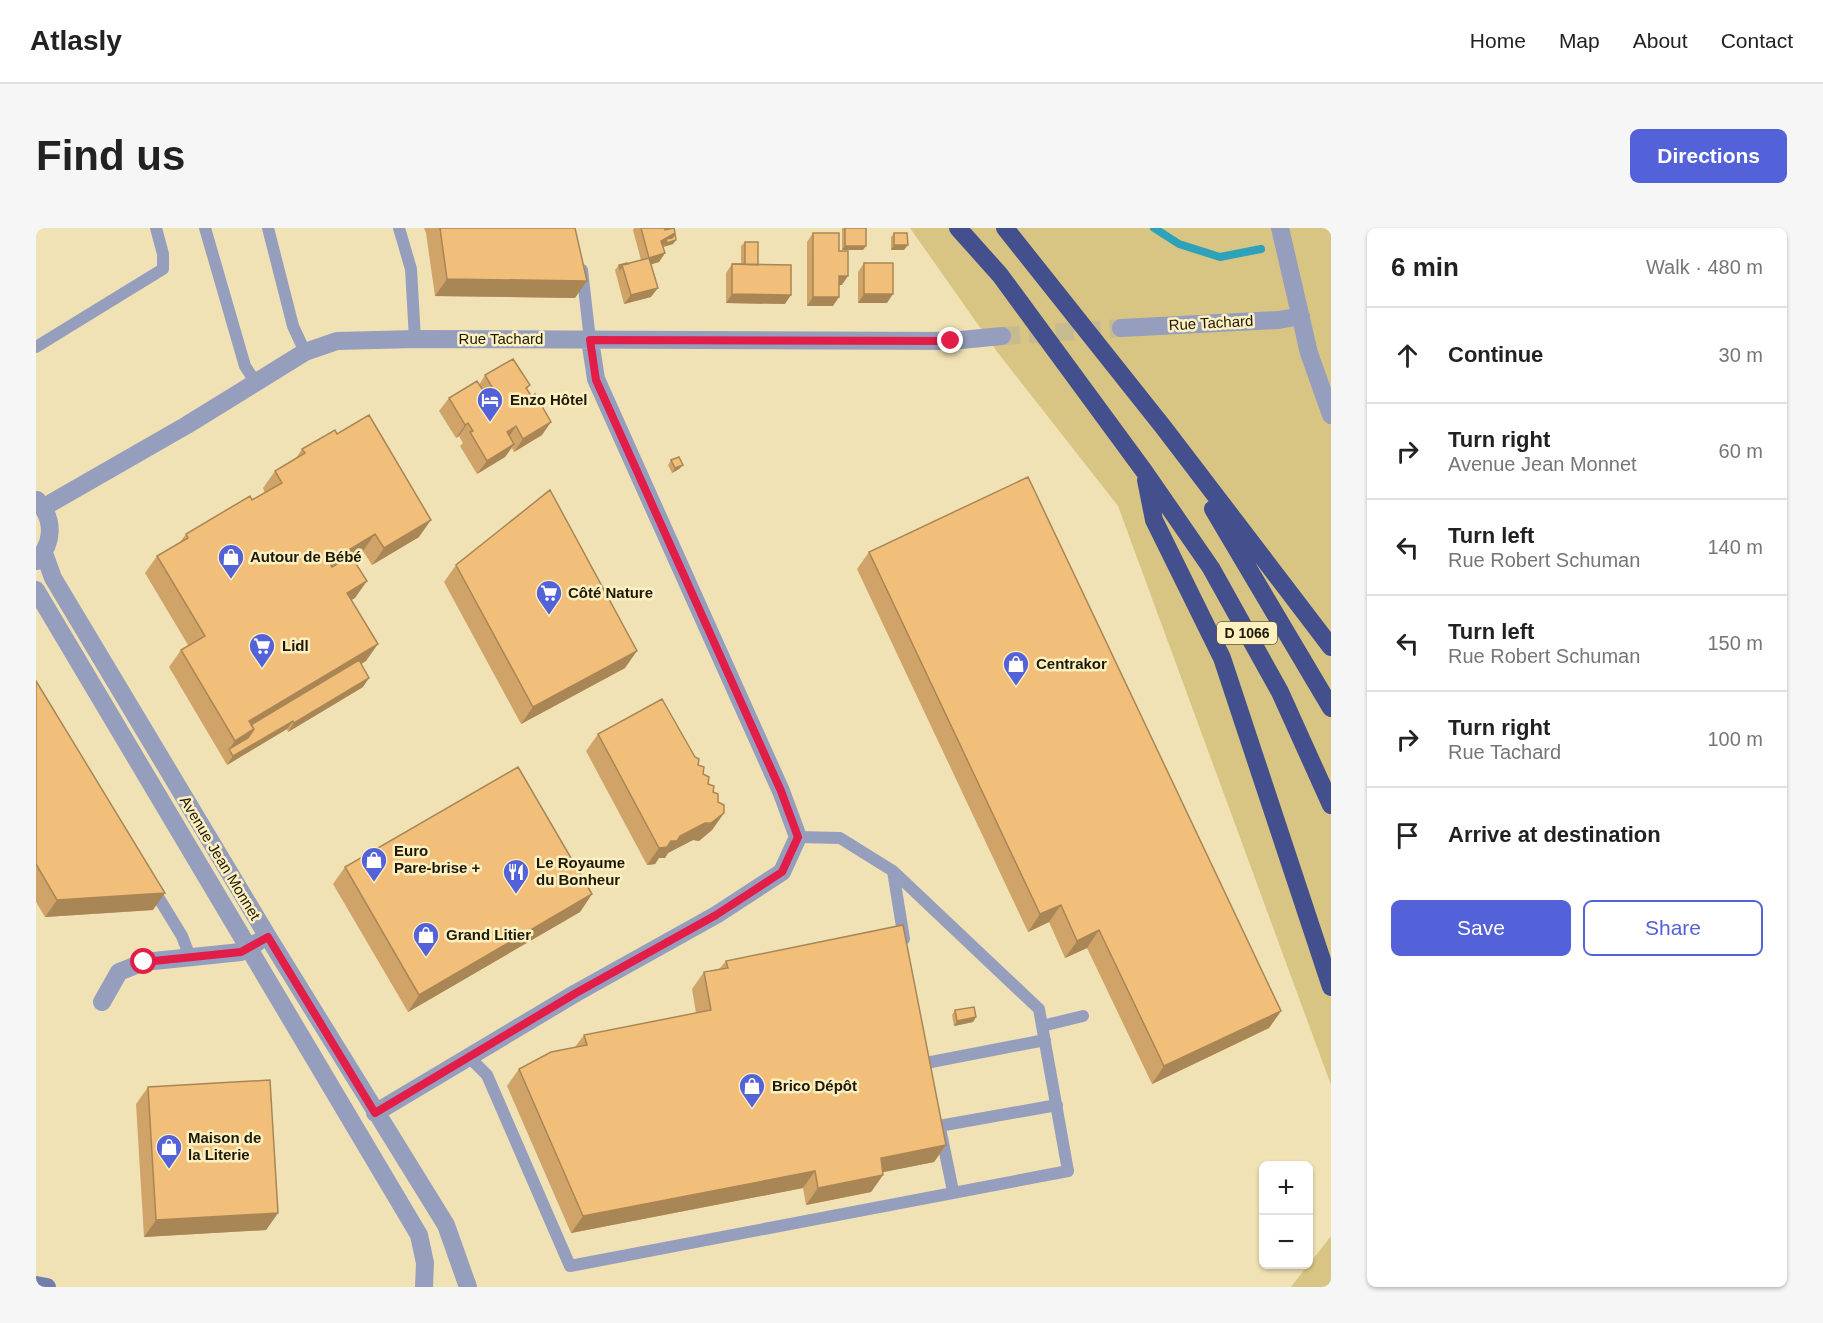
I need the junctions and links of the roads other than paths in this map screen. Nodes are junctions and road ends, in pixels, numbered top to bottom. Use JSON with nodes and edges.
{"nodes":[{"id":1,"x":156,"y":228,"type":"edge"},
{"id":2,"x":205,"y":228,"type":"edge"},
{"id":3,"x":268,"y":228,"type":"edge"},
{"id":4,"x":399,"y":228,"type":"edge"},
{"id":5,"x":958,"y":228,"type":"edge"},
{"id":6,"x":1005,"y":228,"type":"edge"},
{"id":7,"x":1280,"y":228,"type":"edge"},
{"id":8,"x":579,"y":256,"type":"edge"},
{"id":9,"x":1301,"y":316,"type":"junction"},
{"id":10,"x":1121,"y":328,"type":"tunnel mouth"},
{"id":11,"x":1002,"y":336,"type":"tunnel mouth"},
{"id":12,"x":415,"y":339,"type":"junction"},
{"id":13,"x":590,"y":340,"type":"junction"},
{"id":14,"x":36,"y":347,"type":"edge"},
{"id":15,"x":305,"y":352,"type":"junction"},
{"id":16,"x":256,"y":383,"type":"junction"},
{"id":17,"x":1331,"y":415,"type":"edge"},
{"id":18,"x":1164,"y":428,"type":"junction"},
{"id":19,"x":1144,"y":471,"type":"junction"},
{"id":20,"x":40,"y":503,"type":"edge"},
{"id":21,"x":40,"y":557,"type":"edge"},
{"id":22,"x":36,"y":590,"type":"edge"},
{"id":23,"x":1331,"y":647,"type":"edge"},
{"id":24,"x":1331,"y":708,"type":"edge"},
{"id":25,"x":1331,"y":805,"type":"edge"},
{"id":26,"x":798,"y":837,"type":"junction"},
{"id":27,"x":893,"y":871,"type":"junction"},
{"id":28,"x":145,"y":875,"type":"edge"},
{"id":29,"x":268,"y":937,"type":"junction"},
{"id":30,"x":248,"y":948,"type":"junction"},
{"id":31,"x":907,"y":952,"type":"edge"},
{"id":32,"x":190,"y":957,"type":"junction"},
{"id":33,"x":1331,"y":987,"type":"edge"},
{"id":34,"x":102,"y":1002,"type":"dead end"},
{"id":35,"x":1083,"y":1016,"type":"dead end"},
{"id":36,"x":1042,"y":1026,"type":"junction"},
{"id":37,"x":1045,"y":1040,"type":"junction"},
{"id":38,"x":469,"y":1057,"type":"junction"},
{"id":39,"x":927,"y":1063,"type":"edge"},
{"id":40,"x":1056,"y":1105,"type":"junction"},
{"id":41,"x":375,"y":1113,"type":"junction"},
{"id":42,"x":953,"y":1191,"type":"junction"},
{"id":43,"x":36,"y":1285,"type":"edge"},
{"id":44,"x":47,"y":1287,"type":"edge"},
{"id":45,"x":424,"y":1287,"type":"edge"},
{"id":46,"x":468,"y":1287,"type":"edge"}],
"edges":[{"from":1,"to":14,"type":"lane"},
{"from":2,"to":16,"type":"lane"},
{"from":3,"to":15,"type":"lane"},
{"from":4,"to":12,"type":"lane"},
{"from":5,"to":19,"type":"highway","number":"D 1066"},
{"from":6,"to":18,"type":"highway","number":"D 1066"},
{"from":7,"to":9,"type":"street"},
{"from":8,"to":13,"type":"lane"},
{"from":9,"to":10,"type":"street","name":"Rue Tachard"},
{"from":9,"to":17,"type":"street"},
{"from":11,"to":13,"type":"street","name":"Rue Tachard"},
{"from":12,"to":13,"type":"street","name":"Rue Tachard"},
{"from":12,"to":15,"type":"street","name":"Rue Tachard"},
{"from":13,"to":26,"type":"street"},
{"from":15,"to":16,"type":"street","name":"Rue Tachard"},
{"from":16,"to":20,"type":"street","name":"Rue Tachard"},
{"from":18,"to":23,"type":"highway"},
{"from":18,"to":24,"type":"highway","number":"D 1066"},
{"from":19,"to":25,"type":"highway","number":"D 1066"},
{"from":19,"to":33,"type":"highway"},
{"from":20,"to":21,"type":"street"},
{"from":21,"to":29,"type":"street","name":"Avenue Jean Monnet"},
{"from":22,"to":30,"type":"street","name":"Avenue Jean Monnet"},
{"from":26,"to":27,"type":"lane"},
{"from":26,"to":38,"type":"street"},
{"from":27,"to":31,"type":"lane"},
{"from":27,"to":36,"type":"lane"},
{"from":28,"to":32,"type":"lane"},
{"from":29,"to":30,"type":"street"},
{"from":29,"to":41,"type":"street","name":"Avenue Jean Monnet"},
{"from":30,"to":32,"type":"street"},
{"from":30,"to":45,"type":"street","name":"Avenue Jean Monnet"},
{"from":32,"to":34,"type":"street"},
{"from":35,"to":36,"type":"lane"},
{"from":36,"to":37,"type":"lane"},
{"from":37,"to":39,"type":"lane"},
{"from":37,"to":40,"type":"lane"},
{"from":38,"to":41,"type":"street"},
{"from":38,"to":42,"type":"lane"},
{"from":40,"to":42,"type":"lane"},
{"from":40,"to":42,"type":"lane"},
{"from":41,"to":46,"type":"street","name":"Avenue Jean Monnet"},
{"from":43,"to":44,"type":"main road"}]}
